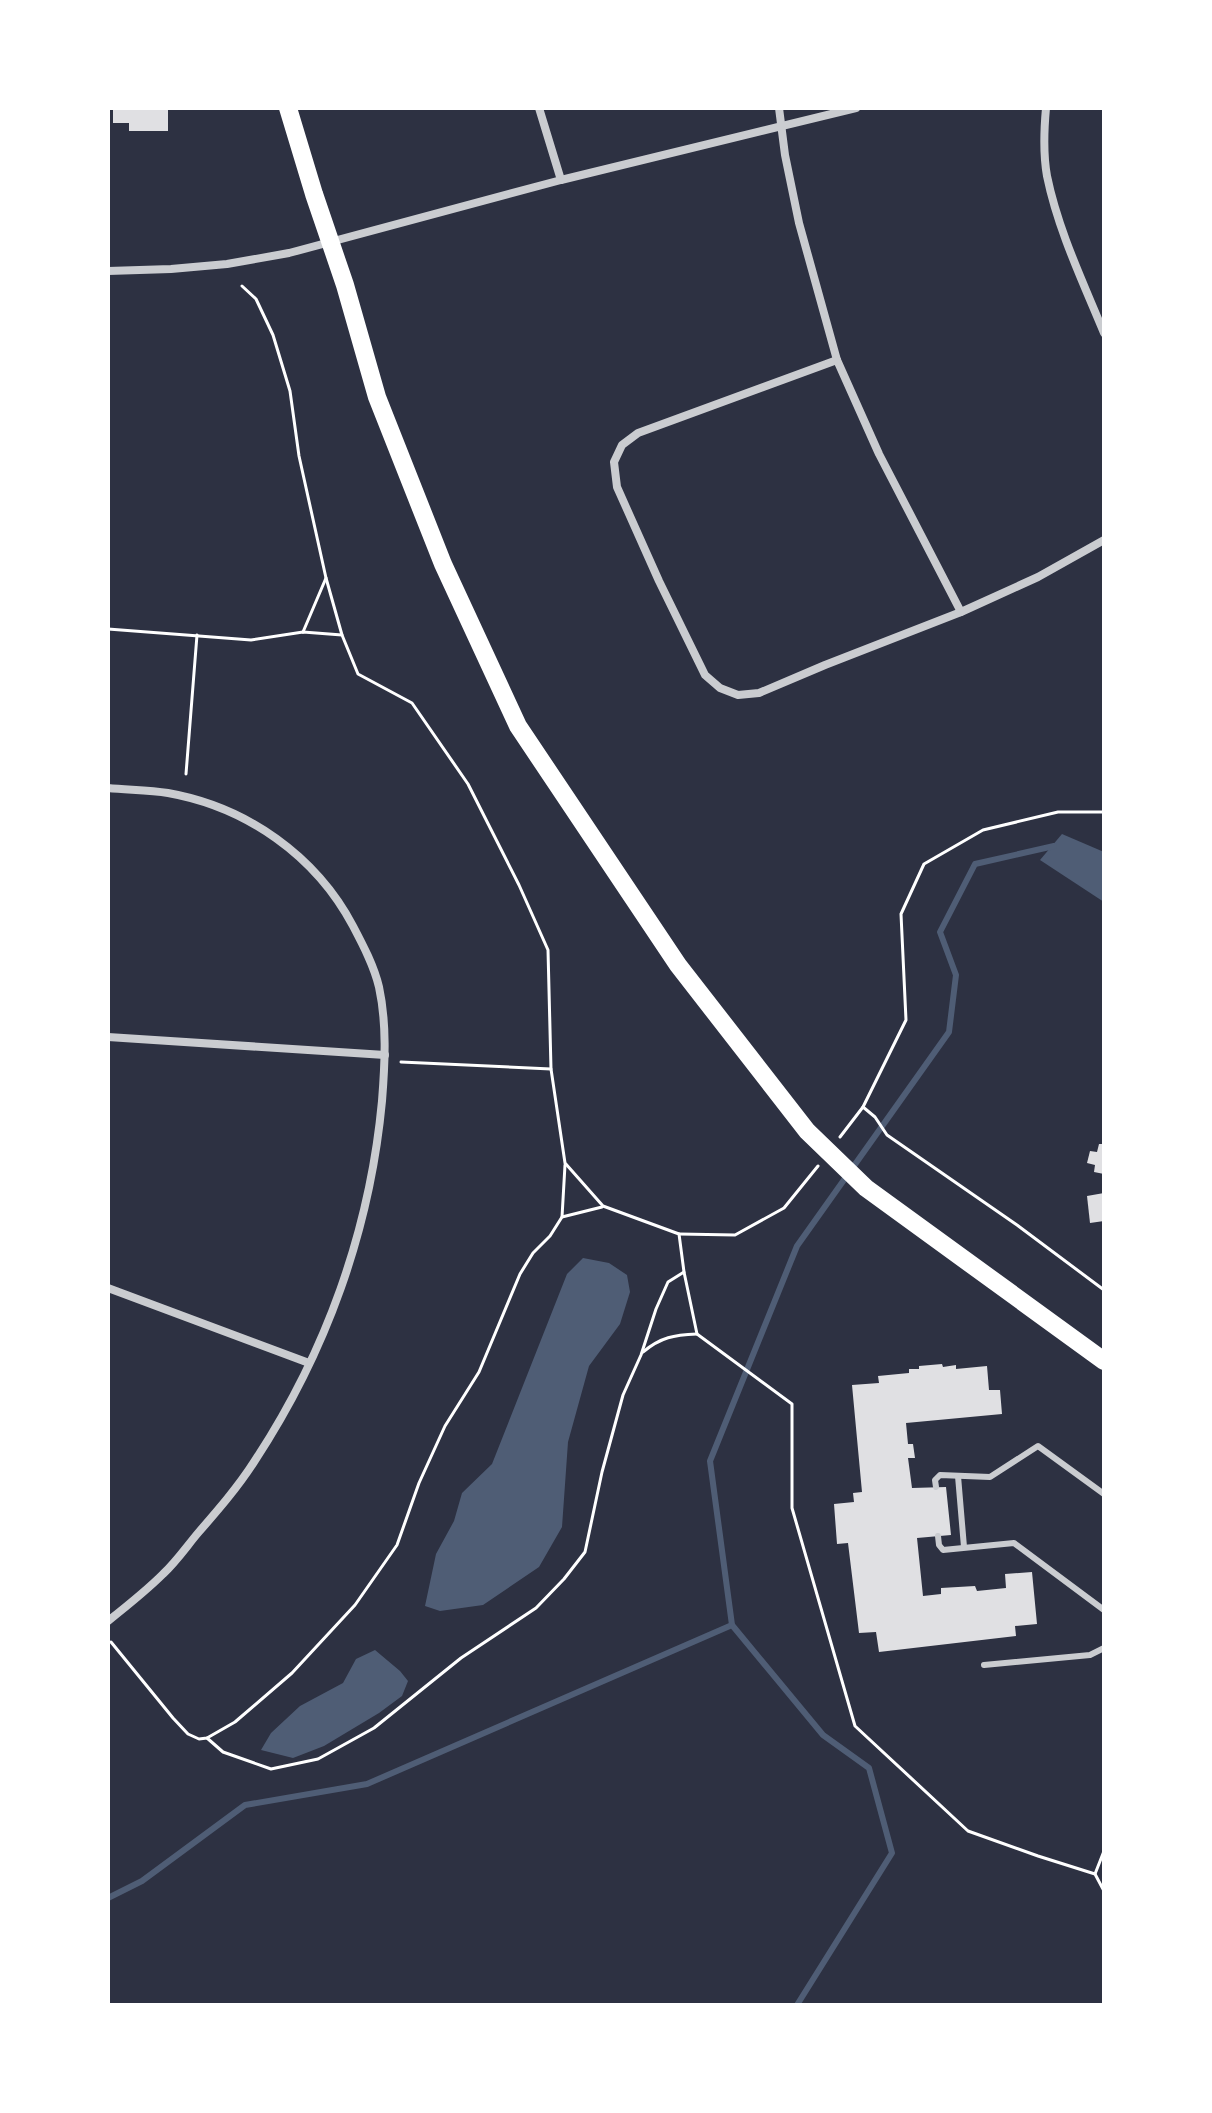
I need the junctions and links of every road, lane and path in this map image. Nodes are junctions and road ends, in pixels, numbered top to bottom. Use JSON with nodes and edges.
{"nodes":[{"id":1,"x":288,"y":108,"type":"edge"},
{"id":2,"x":539,"y":108,"type":"edge"},
{"id":3,"x":779,"y":108,"type":"edge"},
{"id":4,"x":856,"y":108,"type":"edge"},
{"id":5,"x":1046,"y":108,"type":"edge"},
{"id":6,"x":781,"y":127,"type":"junction"},
{"id":7,"x":561,"y":180,"type":"junction"},
{"id":8,"x":330,"y":242,"type":"junction"},
{"id":9,"x":108,"y":271,"type":"edge"},
{"id":10,"x":242,"y":286,"type":"dead end"},
{"id":11,"x":1104,"y":333,"type":"edge"},
{"id":12,"x":837,"y":360,"type":"junction"},
{"id":13,"x":1104,"y":540,"type":"edge"},
{"id":14,"x":326,"y":578,"type":"junction"},
{"id":15,"x":961,"y":612,"type":"junction"},
{"id":16,"x":108,"y":629,"type":"edge"},
{"id":17,"x":303,"y":632,"type":"junction"},
{"id":18,"x":197,"y":635,"type":"junction"},
{"id":19,"x":342,"y":635,"type":"junction"},
{"id":20,"x":186,"y":774,"type":"dead end"},
{"id":21,"x":108,"y":788,"type":"edge"},
{"id":22,"x":1104,"y":812,"type":"edge"},
{"id":23,"x":108,"y":1037,"type":"edge"},
{"id":24,"x":385,"y":1055,"type":"junction"},
{"id":25,"x":401,"y":1062,"type":"dead end"},
{"id":26,"x":551,"y":1069,"type":"junction"},
{"id":27,"x":863,"y":1107,"type":"junction"},
{"id":28,"x":837,"y":1141,"type":"dead end"},
{"id":29,"x":565,"y":1163,"type":"junction"},
{"id":30,"x":819,"y":1163,"type":"dead end"},
{"id":31,"x":603,"y":1206,"type":"junction"},
{"id":32,"x":562,"y":1217,"type":"junction"},
{"id":33,"x":679,"y":1234,"type":"junction"},
{"id":34,"x":684,"y":1272,"type":"junction"},
{"id":35,"x":108,"y":1288,"type":"edge"},
{"id":36,"x":1104,"y":1290,"type":"edge"},
{"id":37,"x":697,"y":1334,"type":"junction"},
{"id":38,"x":641,"y":1355,"type":"junction"},
{"id":39,"x":1104,"y":1361,"type":"edge"},
{"id":40,"x":309,"y":1363,"type":"junction"},
{"id":41,"x":958,"y":1476,"type":"junction"},
{"id":42,"x":936,"y":1487,"type":"dead end"},
{"id":43,"x":1104,"y":1494,"type":"edge"},
{"id":44,"x":938,"y":1536,"type":"dead end"},
{"id":45,"x":964,"y":1547,"type":"junction"},
{"id":46,"x":1104,"y":1610,"type":"edge"},
{"id":47,"x":108,"y":1621,"type":"edge"},
{"id":48,"x":111,"y":1642,"type":"dead end"},
{"id":49,"x":1104,"y":1648,"type":"edge"},
{"id":50,"x":984,"y":1665,"type":"dead end"},
{"id":51,"x":207,"y":1738,"type":"junction"},
{"id":52,"x":1104,"y":1851,"type":"edge"},
{"id":53,"x":1095,"y":1874,"type":"junction"},
{"id":54,"x":1104,"y":1891,"type":"edge"}],
"edges":[{"from":1,"to":8,"type":"main road"},
{"from":2,"to":7,"type":"street"},
{"from":3,"to":6,"type":"street"},
{"from":4,"to":6,"type":"street"},
{"from":5,"to":11,"type":"street"},
{"from":6,"to":7,"type":"street"},
{"from":6,"to":12,"type":"street"},
{"from":7,"to":8,"type":"street"},
{"from":8,"to":9,"type":"street"},
{"from":8,"to":39,"type":"main road"},
{"from":10,"to":14,"type":"path"},
{"from":12,"to":15,"type":"street"},
{"from":12,"to":15,"type":"street"},
{"from":13,"to":15,"type":"street"},
{"from":14,"to":17,"type":"path"},
{"from":14,"to":19,"type":"path"},
{"from":16,"to":18,"type":"path"},
{"from":17,"to":18,"type":"path"},
{"from":17,"to":19,"type":"path"},
{"from":18,"to":20,"type":"path"},
{"from":19,"to":26,"type":"path"},
{"from":21,"to":24,"type":"street"},
{"from":22,"to":27,"type":"path"},
{"from":23,"to":24,"type":"street"},
{"from":24,"to":40,"type":"street"},
{"from":25,"to":26,"type":"path"},
{"from":26,"to":29,"type":"path"},
{"from":27,"to":28,"type":"path"},
{"from":27,"to":36,"type":"path"},
{"from":29,"to":31,"type":"path"},
{"from":29,"to":32,"type":"path"},
{"from":30,"to":33,"type":"path"},
{"from":31,"to":32,"type":"path"},
{"from":31,"to":33,"type":"path"},
{"from":32,"to":51,"type":"path"},
{"from":33,"to":34,"type":"path"},
{"from":34,"to":37,"type":"path"},
{"from":34,"to":38,"type":"path"},
{"from":35,"to":40,"type":"street"},
{"from":37,"to":38,"type":"path"},
{"from":37,"to":53,"type":"path"},
{"from":38,"to":51,"type":"path"},
{"from":40,"to":47,"type":"street"},
{"from":41,"to":42,"type":"lane"},
{"from":41,"to":43,"type":"lane"},
{"from":41,"to":45,"type":"lane"},
{"from":44,"to":45,"type":"lane"},
{"from":45,"to":46,"type":"lane"},
{"from":48,"to":51,"type":"path"},
{"from":49,"to":50,"type":"lane"},
{"from":52,"to":53,"type":"path"},
{"from":53,"to":54,"type":"path"}]}
